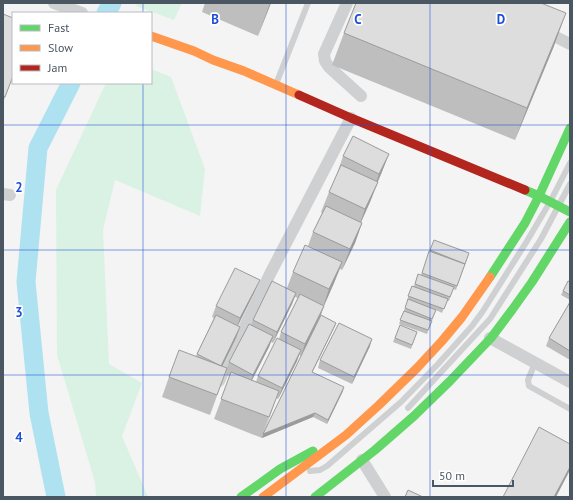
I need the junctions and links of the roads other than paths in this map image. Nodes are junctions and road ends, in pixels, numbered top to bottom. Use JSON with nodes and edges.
{"nodes":[{"id":1,"x":54,"y":3,"type":"edge"},
{"id":2,"x":308,"y":3,"type":"edge"},
{"id":3,"x":347,"y":3,"type":"edge"},
{"id":4,"x":79,"y":12,"type":"edge"},
{"id":5,"x":530,"y":24,"type":"edge"},
{"id":6,"x":153,"y":36,"type":"edge"},
{"id":7,"x":570,"y":44,"type":"edge"},
{"id":8,"x":276,"y":84,"type":"junction"},
{"id":9,"x":361,"y":96,"type":"dead end"},
{"id":10,"x":351,"y":118,"type":"junction"},
{"id":11,"x":570,"y":128,"type":"edge"},
{"id":12,"x":570,"y":164,"type":"edge"},
{"id":13,"x":570,"y":184,"type":"edge"},
{"id":14,"x":539,"y":196,"type":"junction"},
{"id":15,"x":550,"y":202,"type":"junction"},
{"id":16,"x":559,"y":206,"type":"junction"},
{"id":17,"x":570,"y":212,"type":"edge"},
{"id":18,"x":570,"y":222,"type":"edge"},
{"id":19,"x":490,"y":338,"type":"junction"},
{"id":20,"x":535,"y":363,"type":"junction"},
{"id":21,"x":207,"y":375,"type":"edge"},
{"id":22,"x":219,"y":381,"type":"junction"},
{"id":23,"x":570,"y":382,"type":"edge"},
{"id":24,"x":233,"y":386,"type":"edge"},
{"id":25,"x":570,"y":409,"type":"edge"},
{"id":26,"x":402,"y":414,"type":"dead end"},
{"id":27,"x":346,"y":435,"type":"junction"},
{"id":28,"x":362,"y":460,"type":"junction"},
{"id":29,"x":296,"y":473,"type":"junction"},
{"id":30,"x":330,"y":476,"type":"dead end"},
{"id":31,"x":262,"y":482,"type":"junction"},
{"id":32,"x":323,"y":491,"type":"junction"},
{"id":33,"x":270,"y":495,"type":"edge"},
{"id":34,"x":241,"y":497,"type":"edge"},
{"id":35,"x":315,"y":497,"type":"edge"},
{"id":36,"x":385,"y":497,"type":"edge"}],
"edges":[{"from":1,"to":4,"type":"street"},
{"from":2,"to":8,"type":"lane"},
{"from":3,"to":9,"type":"street"},
{"from":5,"to":7,"type":"street"},
{"from":6,"to":8,"type":"main road"},
{"from":8,"to":10,"type":"main road"},
{"from":10,"to":14,"type":"main road"},
{"from":10,"to":22,"type":"street"},
{"from":11,"to":14,"type":"main road"},
{"from":12,"to":15,"type":"lane"},
{"from":13,"to":16,"type":"lane"},
{"from":14,"to":15,"type":"main road"},
{"from":14,"to":27,"type":"main road"},
{"from":15,"to":16,"type":"main road"},
{"from":15,"to":29,"type":"lane"},
{"from":16,"to":17,"type":"main road"},
{"from":16,"to":26,"type":"lane"},
{"from":18,"to":19,"type":"main road"},
{"from":19,"to":20,"type":"street"},
{"from":19,"to":28,"type":"main road"},
{"from":20,"to":23,"type":"street"},
{"from":20,"to":25,"type":"lane"},
{"from":21,"to":22,"type":"street"},
{"from":22,"to":24,"type":"street"},
{"from":27,"to":29,"type":"main road"},
{"from":27,"to":31,"type":"main road"},
{"from":28,"to":32,"type":"main road"},
{"from":28,"to":36,"type":"street"},
{"from":29,"to":33,"type":"main road"},
{"from":30,"to":32,"type":"lane"},
{"from":31,"to":33,"type":"main road"},
{"from":31,"to":34,"type":"main road"},
{"from":32,"to":35,"type":"main road"}]}
